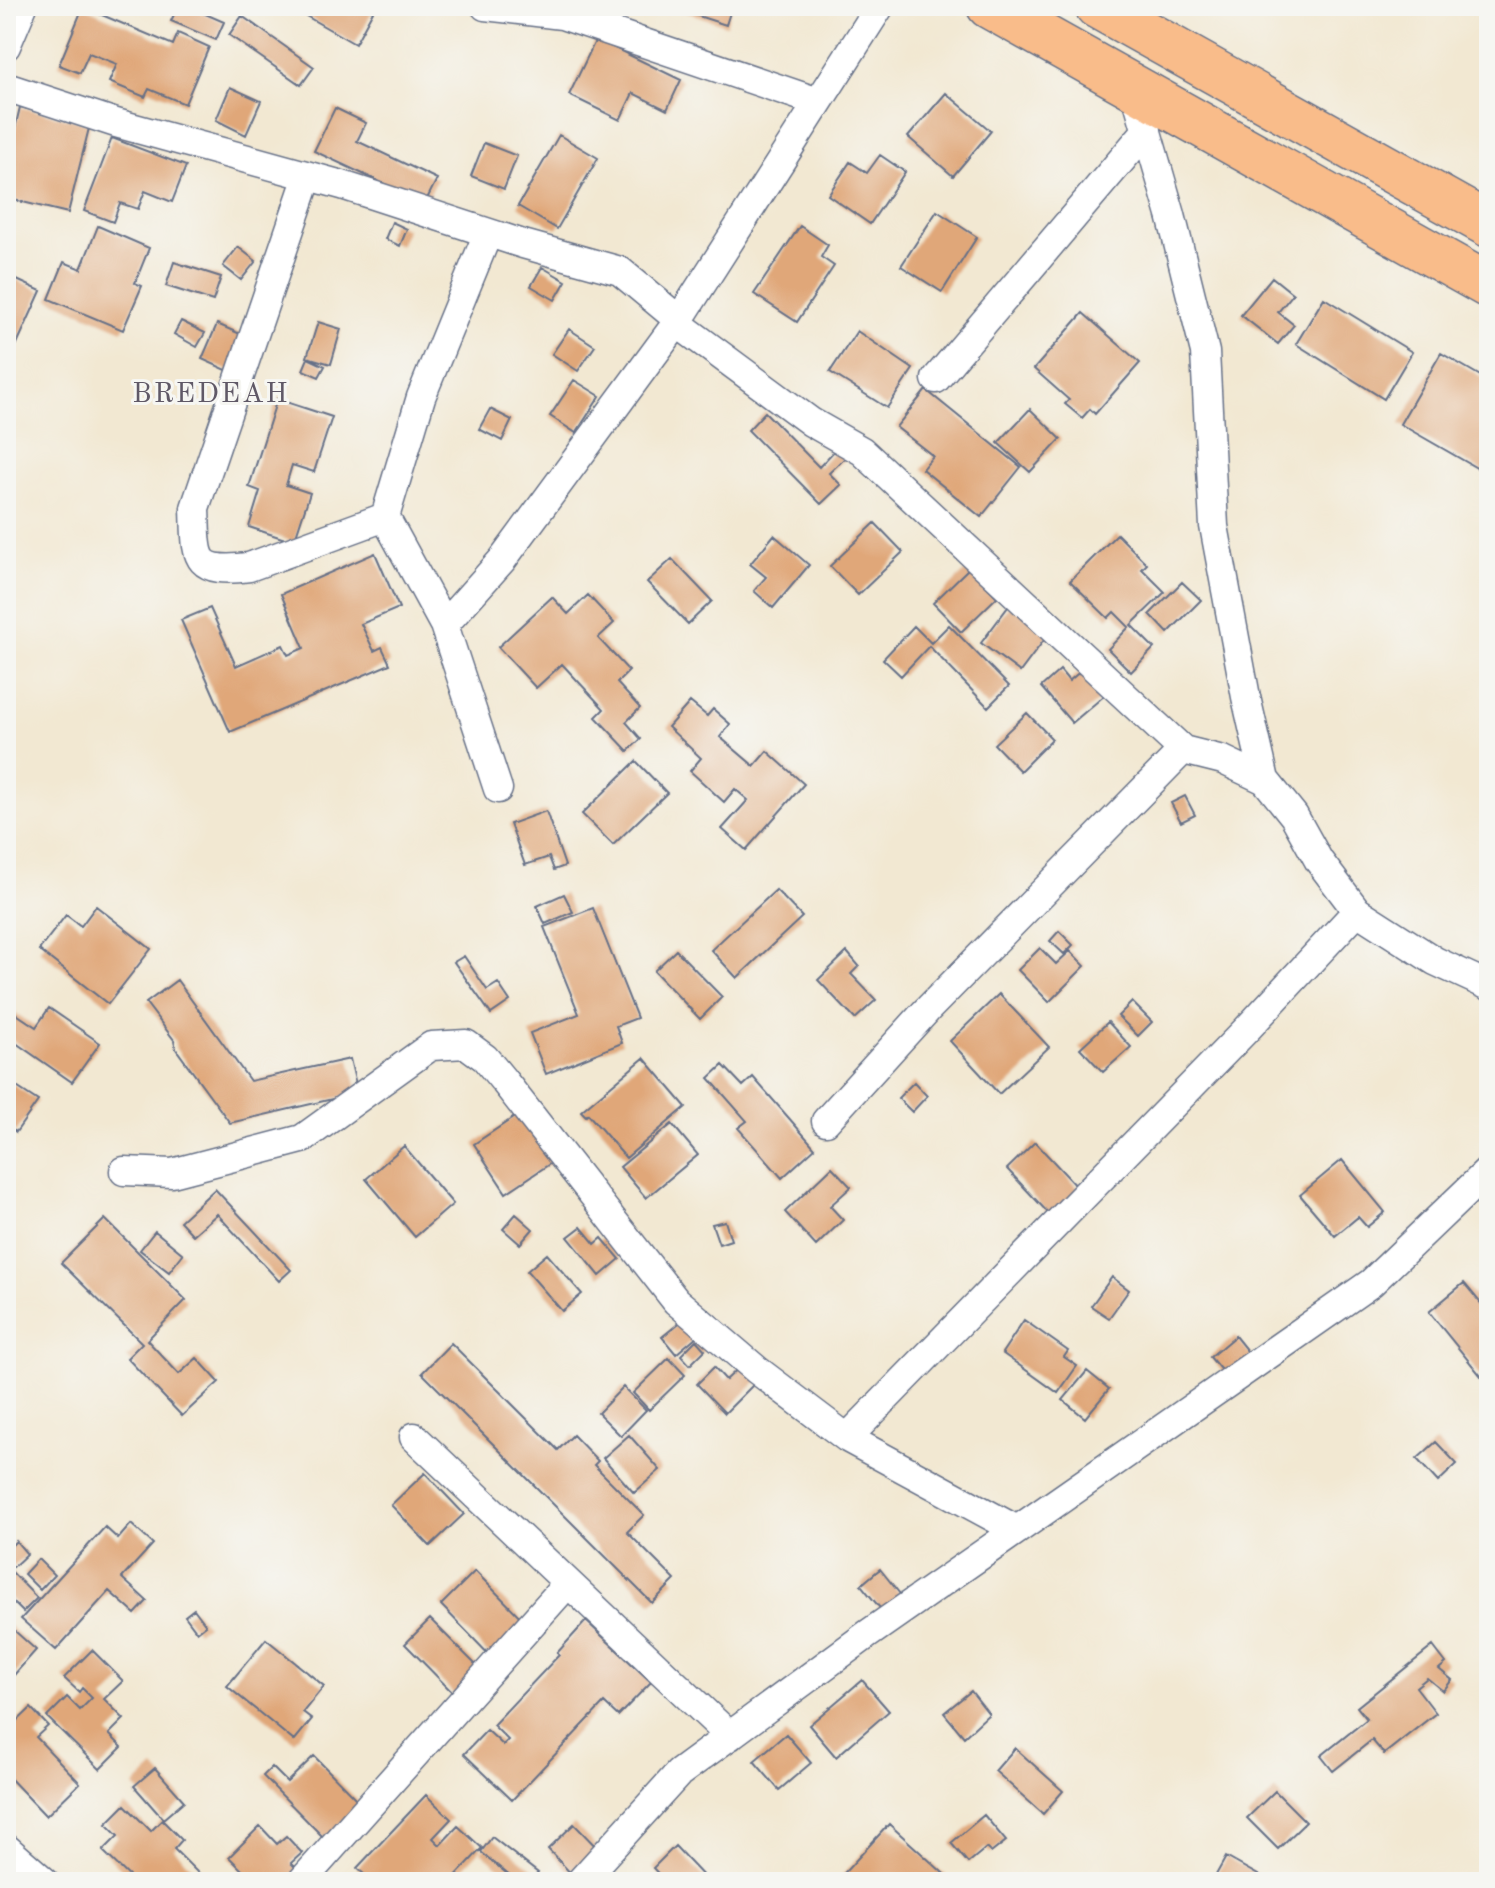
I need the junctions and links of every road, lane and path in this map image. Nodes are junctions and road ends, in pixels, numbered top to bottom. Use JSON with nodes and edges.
{"nodes":[{"id":1,"x":23,"y":6,"type":"edge"},
{"id":2,"x":485,"y":6,"type":"edge"},
{"id":3,"x":880,"y":6,"type":"edge"},
{"id":4,"x":989,"y":6,"type":"edge"},
{"id":5,"x":1097,"y":6,"type":"edge"},
{"id":6,"x":6,"y":46,"type":"edge"},
{"id":7,"x":6,"y":87,"type":"edge"},
{"id":8,"x":1134,"y":87,"type":"junction"},
{"id":9,"x":818,"y":102,"type":"junction"},
{"id":10,"x":1147,"y":130,"type":"junction"},
{"id":11,"x":308,"y":176,"type":"junction"},
{"id":12,"x":1489,"y":225,"type":"edge"},
{"id":13,"x":488,"y":233,"type":"junction"},
{"id":14,"x":1489,"y":286,"type":"edge"},
{"id":15,"x":678,"y":322,"type":"junction"},
{"id":16,"x":936,"y":379,"type":"dead end"},
{"id":17,"x":385,"y":517,"type":"junction"},
{"id":18,"x":444,"y":625,"type":"junction"},
{"id":19,"x":1183,"y":750,"type":"junction"},
{"id":20,"x":1265,"y":780,"type":"junction"},
{"id":21,"x":498,"y":789,"type":"dead end"},
{"id":22,"x":1357,"y":911,"type":"junction"},
{"id":23,"x":1489,"y":986,"type":"edge"},
{"id":24,"x":826,"y":1121,"type":"dead end"},
{"id":25,"x":1489,"y":1170,"type":"edge"},
{"id":26,"x":124,"y":1171,"type":"dead end"},
{"id":27,"x":414,"y":1437,"type":"dead end"},
{"id":28,"x":847,"y":1438,"type":"junction"},
{"id":29,"x":1017,"y":1530,"type":"junction"},
{"id":30,"x":568,"y":1583,"type":"junction"},
{"id":31,"x":730,"y":1736,"type":"junction"},
{"id":32,"x":6,"y":1848,"type":"edge"},
{"id":33,"x":45,"y":1882,"type":"edge"},
{"id":34,"x":301,"y":1882,"type":"edge"},
{"id":35,"x":580,"y":1882,"type":"edge"}],
"edges":[{"from":1,"to":6,"type":"street"},
{"from":2,"to":9,"type":"street"},
{"from":3,"to":9,"type":"street"},
{"from":4,"to":8,"type":"highway"},
{"from":5,"to":12,"type":"highway"},
{"from":7,"to":11,"type":"street"},
{"from":8,"to":10,"type":"street"},
{"from":8,"to":14,"type":"highway"},
{"from":9,"to":15,"type":"street"},
{"from":10,"to":16,"type":"street"},
{"from":10,"to":20,"type":"street"},
{"from":11,"to":13,"type":"street"},
{"from":11,"to":17,"type":"street"},
{"from":13,"to":15,"type":"street"},
{"from":13,"to":17,"type":"street"},
{"from":15,"to":18,"type":"street"},
{"from":15,"to":19,"type":"street"},
{"from":17,"to":18,"type":"street"},
{"from":18,"to":21,"type":"street"},
{"from":19,"to":20,"type":"street"},
{"from":19,"to":24,"type":"street"},
{"from":20,"to":22,"type":"street"},
{"from":22,"to":23,"type":"street"},
{"from":22,"to":28,"type":"street"},
{"from":25,"to":29,"type":"street"},
{"from":26,"to":28,"type":"street"},
{"from":27,"to":30,"type":"street"},
{"from":28,"to":29,"type":"street"},
{"from":29,"to":31,"type":"street"},
{"from":30,"to":31,"type":"street"},
{"from":30,"to":34,"type":"street"},
{"from":31,"to":35,"type":"street"},
{"from":32,"to":33,"type":"street"}]}
